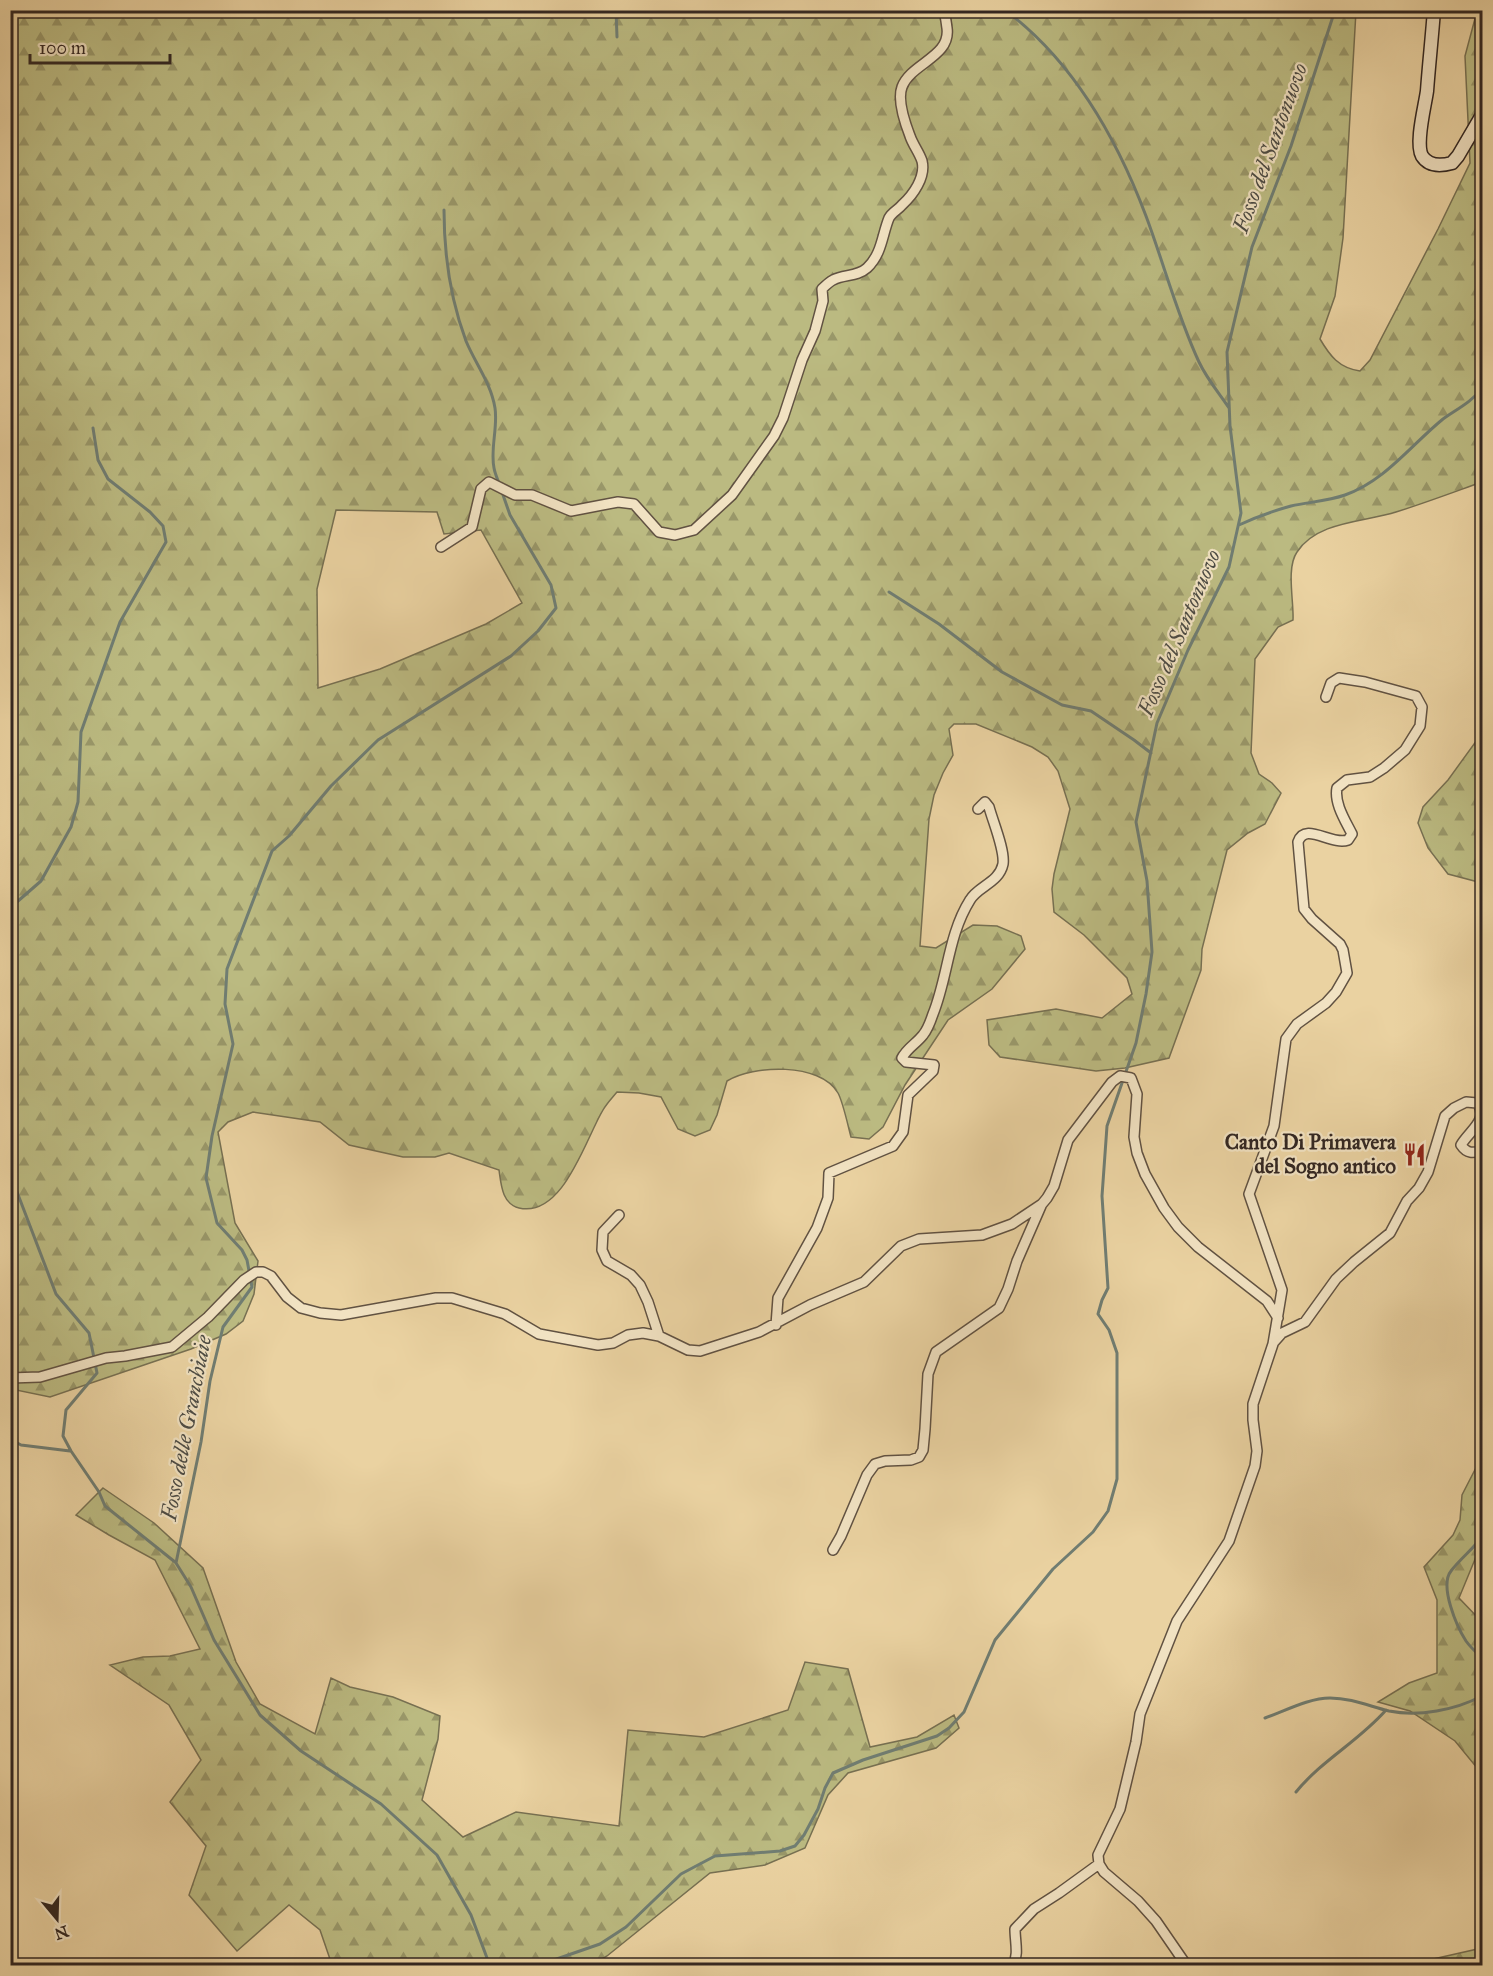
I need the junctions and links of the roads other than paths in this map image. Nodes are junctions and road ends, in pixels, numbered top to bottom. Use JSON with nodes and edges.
{"nodes":[{"id":1,"x":943,"y":10,"type":"edge"},
{"id":2,"x":1434,"y":10,"type":"edge"},
{"id":3,"x":1482,"y":115,"type":"edge"},
{"id":4,"x":441,"y":547,"type":"dead end"},
{"id":5,"x":1326,"y":697,"type":"dead end"},
{"id":6,"x":978,"y":808,"type":"dead end"},
{"id":7,"x":1482,"y":1151,"type":"edge"},
{"id":8,"x":1042,"y":1204,"type":"junction"},
{"id":9,"x":619,"y":1215,"type":"dead end"},
{"id":10,"x":1278,"y":1318,"type":"junction"},
{"id":11,"x":776,"y":1325,"type":"junction"},
{"id":12,"x":659,"y":1336,"type":"junction"},
{"id":13,"x":1273,"y":1344,"type":"junction"},
{"id":14,"x":10,"y":1378,"type":"edge"},
{"id":15,"x":833,"y":1550,"type":"dead end"},
{"id":16,"x":1099,"y":1864,"type":"junction"},
{"id":17,"x":1013,"y":1965,"type":"edge"},
{"id":18,"x":1187,"y":1965,"type":"edge"}],
"edges":[{"from":1,"to":4,"type":"street"},
{"from":2,"to":3,"type":"main road"},
{"from":5,"to":10,"type":"street"},
{"from":6,"to":11,"type":"street"},
{"from":7,"to":13,"type":"street"},
{"from":8,"to":10,"type":"street"},
{"from":8,"to":11,"type":"street"},
{"from":8,"to":15,"type":"street"},
{"from":9,"to":12,"type":"street"},
{"from":10,"to":13,"type":"street"},
{"from":11,"to":12,"type":"street"},
{"from":12,"to":14,"type":"street"},
{"from":13,"to":16,"type":"street"},
{"from":16,"to":17,"type":"street"},
{"from":16,"to":18,"type":"street"}]}
